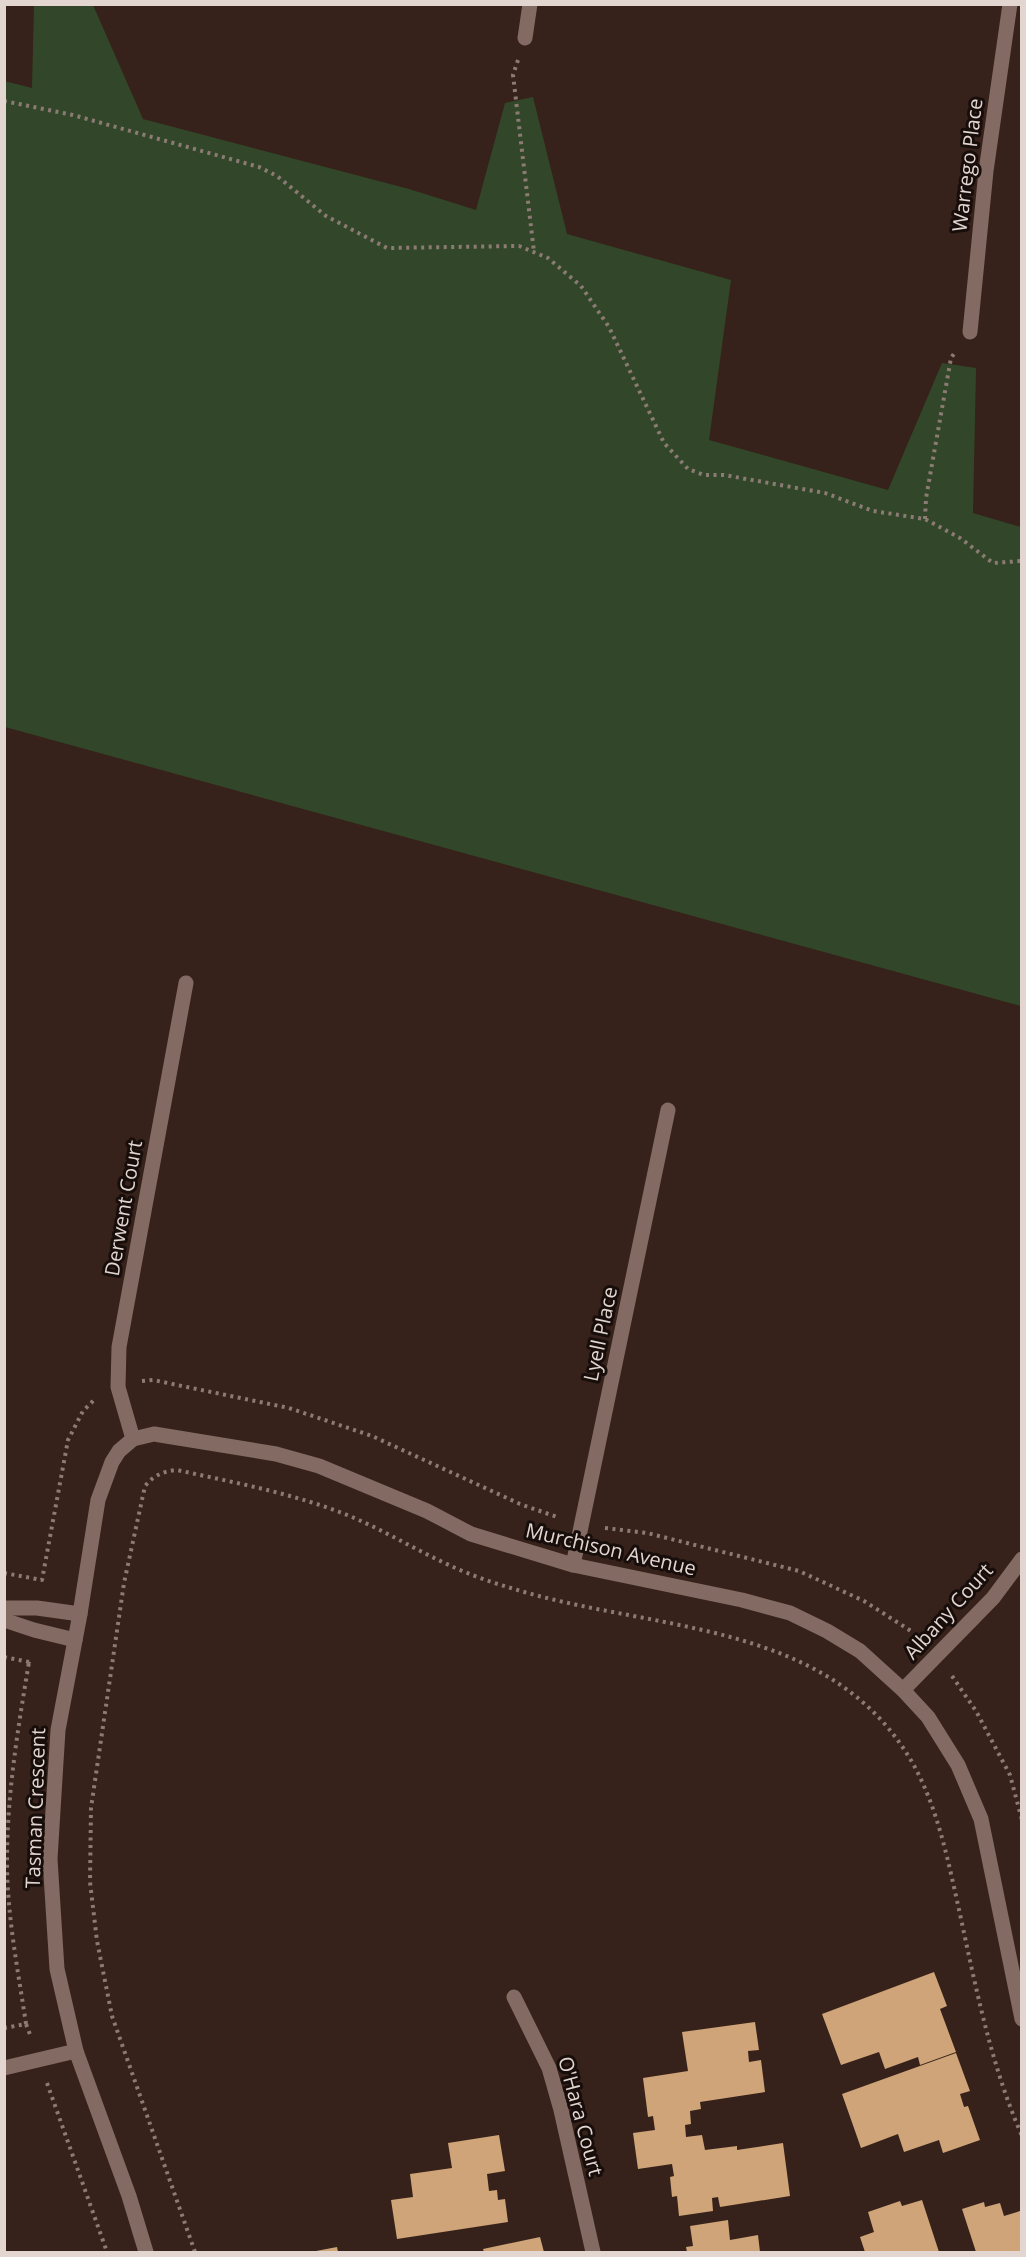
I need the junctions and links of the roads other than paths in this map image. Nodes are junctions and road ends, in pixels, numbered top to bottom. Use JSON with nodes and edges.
{"nodes":[{"id":1,"x":530,"y":4,"type":"edge"},
{"id":2,"x":1010,"y":4,"type":"edge"},
{"id":3,"x":525,"y":38,"type":"road end"},
{"id":4,"x":970,"y":332,"type":"road end"},
{"id":5,"x":186,"y":983,"type":"dead end"},
{"id":6,"x":668,"y":1110,"type":"dead end"},
{"id":7,"x":133,"y":1439,"type":"junction"},
{"id":8,"x":1022,"y":1559,"type":"edge"},
{"id":9,"x":573,"y":1565,"type":"junction"},
{"id":10,"x":4,"y":1608,"type":"edge"},
{"id":11,"x":80,"y":1614,"type":"junction"},
{"id":12,"x":4,"y":1620,"type":"edge"},
{"id":13,"x":75,"y":1640,"type":"junction"},
{"id":14,"x":903,"y":1690,"type":"junction"},
{"id":15,"x":514,"y":1997,"type":"dead end"},
{"id":16,"x":1022,"y":2019,"type":"edge"},
{"id":17,"x":76,"y":2051,"type":"junction"},
{"id":18,"x":4,"y":2068,"type":"edge"},
{"id":19,"x":146,"y":2253,"type":"edge"},
{"id":20,"x":593,"y":2253,"type":"edge"}],
"edges":[{"from":1,"to":3,"type":"street"},
{"from":2,"to":4,"type":"street","name":"Warrego Place"},
{"from":5,"to":7,"type":"street","name":"Derwent Court"},
{"from":6,"to":9,"type":"street","name":"Lyell Place"},
{"from":7,"to":9,"type":"street","name":"Murchison Avenue"},
{"from":7,"to":11,"type":"street"},
{"from":8,"to":14,"type":"street","name":"Albany Court"},
{"from":9,"to":14,"type":"street","name":"Murchison Avenue"},
{"from":10,"to":11,"type":"street"},
{"from":11,"to":13,"type":"street","name":"Tasman Crescent"},
{"from":12,"to":13,"type":"street"},
{"from":13,"to":17,"type":"street","name":"Tasman Crescent"},
{"from":14,"to":16,"type":"street","name":"Murchison Avenue"},
{"from":15,"to":20,"type":"street","name":"O'Hara Court"},
{"from":17,"to":18,"type":"street"},
{"from":17,"to":19,"type":"street","name":"Tasman Crescent"}]}
